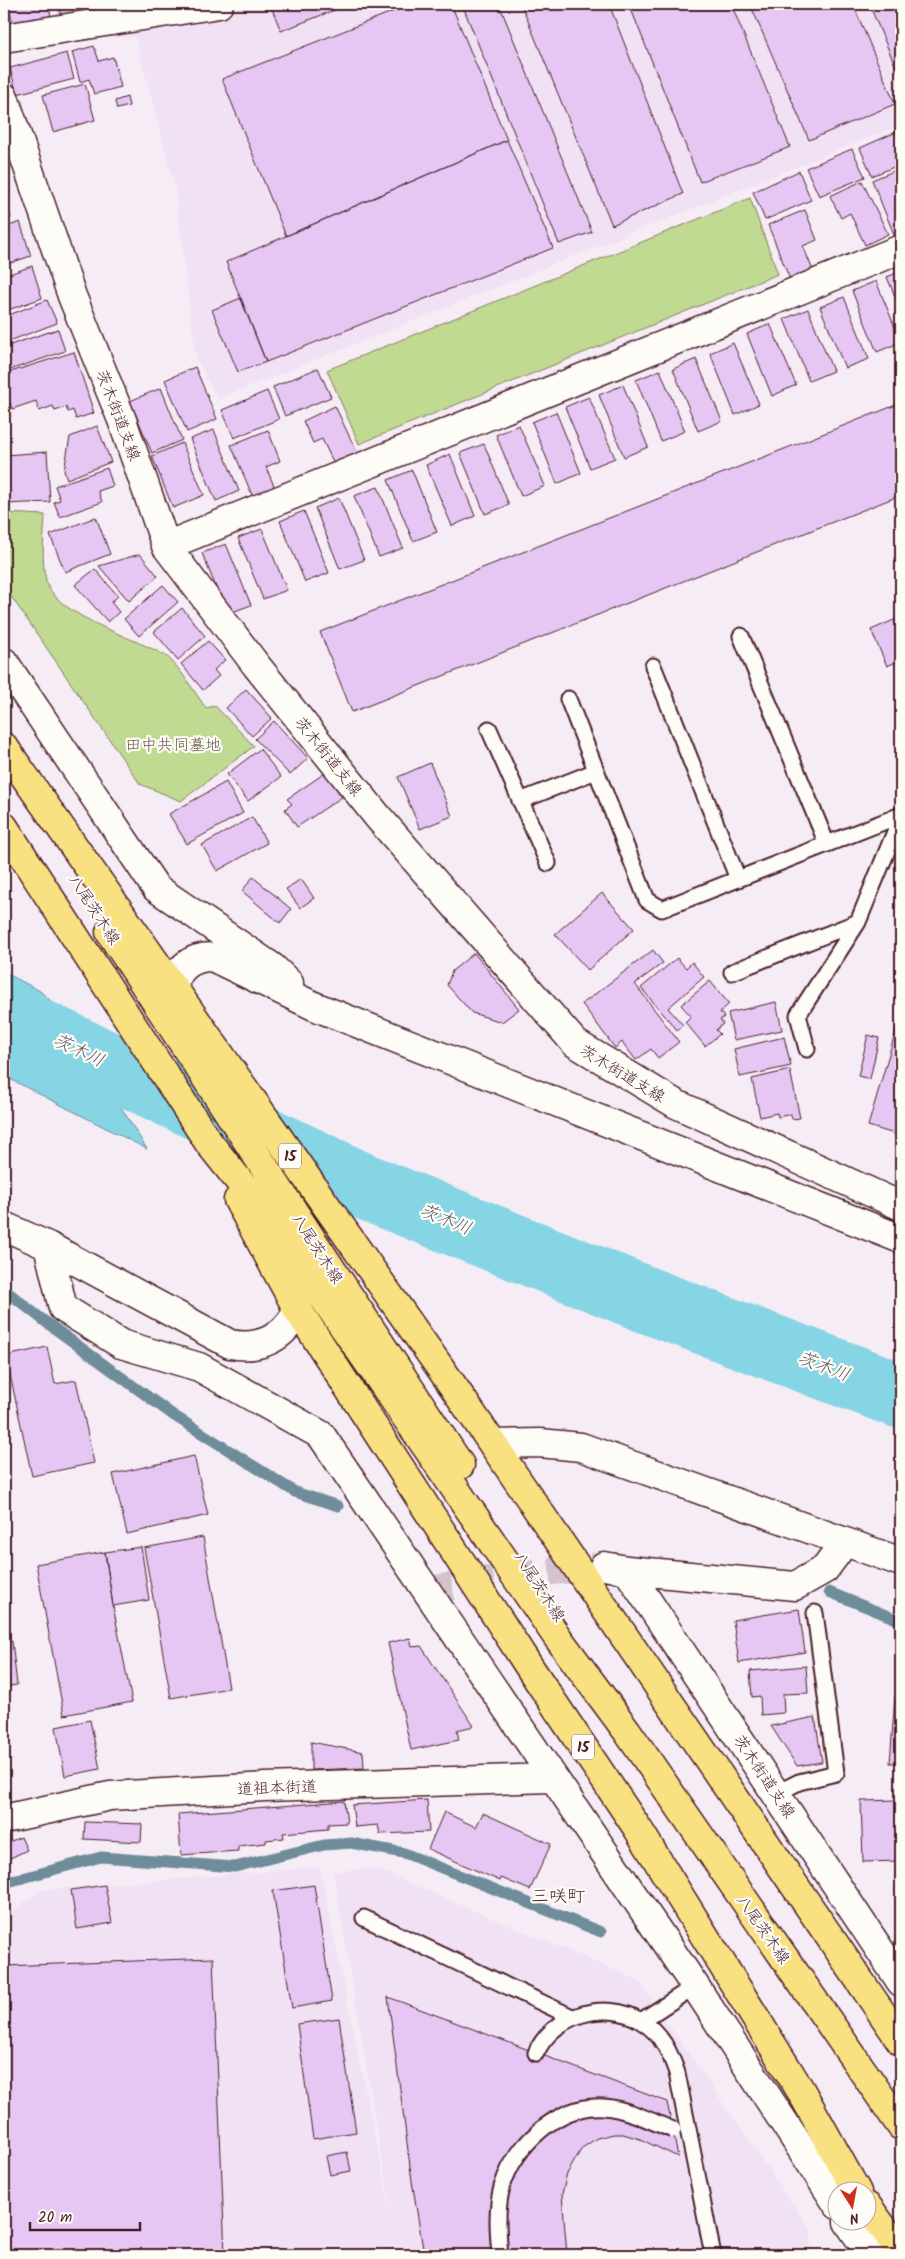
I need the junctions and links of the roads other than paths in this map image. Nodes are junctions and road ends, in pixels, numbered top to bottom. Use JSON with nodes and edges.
{"nodes":[{"id":1,"x":219,"y":4,"type":"edge"},
{"id":2,"x":4,"y":38,"type":"edge"},
{"id":3,"x":4,"y":97,"type":"edge"},
{"id":4,"x":901,"y":249,"type":"edge"},
{"id":5,"x":166,"y":546,"type":"junction"},
{"id":6,"x":741,"y":636,"type":"dead end"},
{"id":7,"x":4,"y":662,"type":"edge"},
{"id":8,"x":653,"y":666,"type":"dead end"},
{"id":9,"x":568,"y":699,"type":"dead end"},
{"id":10,"x":489,"y":730,"type":"dead end"},
{"id":11,"x":4,"y":747,"type":"edge"},
{"id":12,"x":4,"y":767,"type":"edge"},
{"id":13,"x":596,"y":770,"type":"junction"},
{"id":14,"x":520,"y":801,"type":"junction"},
{"id":15,"x":901,"y":816,"type":"edge"},
{"id":16,"x":4,"y":827,"type":"edge"},
{"id":17,"x":827,"y":844,"type":"junction"},
{"id":18,"x":548,"y":863,"type":"dead end"},
{"id":19,"x":738,"y":879,"type":"junction"},
{"id":20,"x":858,"y":922,"type":"junction"},
{"id":21,"x":118,"y":926,"type":"junction"},
{"id":22,"x":732,"y":972,"type":"dead end"},
{"id":23,"x":174,"y":990,"type":"junction"},
{"id":24,"x":314,"y":1006,"type":"junction"},
{"id":25,"x":807,"y":1049,"type":"dead end"},
{"id":26,"x":209,"y":1143,"type":"junction"},
{"id":27,"x":901,"y":1206,"type":"edge"},
{"id":28,"x":4,"y":1226,"type":"edge"},
{"id":29,"x":901,"y":1239,"type":"edge"},
{"id":30,"x":48,"y":1246,"type":"junction"},
{"id":31,"x":298,"y":1310,"type":"junction"},
{"id":32,"x":493,"y":1444,"type":"junction"},
{"id":33,"x":845,"y":1542,"type":"junction"},
{"id":34,"x":901,"y":1562,"type":"edge"},
{"id":35,"x":814,"y":1613,"type":"dead end"},
{"id":36,"x":627,"y":1731,"type":"junction"},
{"id":37,"x":552,"y":1778,"type":"junction"},
{"id":38,"x":777,"y":1794,"type":"junction"},
{"id":39,"x":4,"y":1819,"type":"edge"},
{"id":40,"x":364,"y":1918,"type":"dead end"},
{"id":41,"x":901,"y":1982,"type":"edge"},
{"id":42,"x":695,"y":1986,"type":"junction"},
{"id":43,"x":572,"y":2017,"type":"junction"},
{"id":44,"x":641,"y":2021,"type":"junction"},
{"id":45,"x":901,"y":2040,"type":"edge"},
{"id":46,"x":536,"y":2053,"type":"dead end"},
{"id":47,"x":901,"y":2126,"type":"edge"},
{"id":48,"x":690,"y":2138,"type":"junction"},
{"id":49,"x":852,"y":2182,"type":"edge"},
{"id":50,"x":828,"y":2190,"type":"edge"},
{"id":51,"x":878,"y":2221,"type":"edge"},
{"id":52,"x":855,"y":2232,"type":"edge"},
{"id":53,"x":901,"y":2252,"type":"edge"},
{"id":54,"x":500,"y":2255,"type":"edge"},
{"id":55,"x":713,"y":2255,"type":"edge"},
{"id":56,"x":871,"y":2255,"type":"edge"}],
"edges":[{"from":1,"to":2,"type":"street"},
{"from":3,"to":5,"type":"street","name":"茨木街道支線"},
{"from":4,"to":5,"type":"street"},
{"from":5,"to":27,"type":"street","name":"茨木街道支線"},
{"from":6,"to":17,"type":"lane"},
{"from":7,"to":24,"type":"street"},
{"from":8,"to":19,"type":"lane"},
{"from":9,"to":13,"type":"lane"},
{"from":10,"to":14,"type":"lane"},
{"from":11,"to":21,"type":"main road","number":"15"},
{"from":12,"to":21,"type":"main road","name":"八尾茨木線","number":"15"},
{"from":13,"to":14,"type":"lane"},
{"from":13,"to":19,"type":"lane"},
{"from":14,"to":18,"type":"lane"},
{"from":15,"to":17,"type":"lane"},
{"from":15,"to":20,"type":"lane"},
{"from":16,"to":26,"type":"main road","name":"八尾茨木線","number":"15"},
{"from":17,"to":19,"type":"lane"},
{"from":20,"to":22,"type":"lane"},
{"from":20,"to":25,"type":"lane"},
{"from":21,"to":23,"type":"main road","number":"15"},
{"from":21,"to":36,"type":"main road","name":"八尾茨木線","number":"15"},
{"from":23,"to":24,"type":"street"},
{"from":23,"to":32,"type":"main road","number":"15"},
{"from":24,"to":29,"type":"street"},
{"from":26,"to":31,"type":"main road","number":"15"},
{"from":26,"to":36,"type":"main road","name":"八尾茨木線","number":"15"},
{"from":28,"to":30,"type":"street"},
{"from":30,"to":31,"type":"street"},
{"from":30,"to":37,"type":"street"},
{"from":31,"to":49,"type":"main road","number":"15"},
{"from":32,"to":33,"type":"street"},
{"from":32,"to":45,"type":"main road","number":"15"},
{"from":33,"to":34,"type":"street"},
{"from":33,"to":38,"type":"street","name":"茨木街道支線"},
{"from":35,"to":38,"type":"lane"},
{"from":36,"to":47,"type":"main road","name":"八尾茨木線","number":"15"},
{"from":37,"to":39,"type":"street","name":"道祖本街道"},
{"from":37,"to":42,"type":"street"},
{"from":38,"to":41,"type":"street","name":"茨木街道支線"},
{"from":40,"to":43,"type":"lane"},
{"from":42,"to":44,"type":"lane"},
{"from":42,"to":50,"type":"street"},
{"from":43,"to":44,"type":"lane"},
{"from":43,"to":46,"type":"lane"},
{"from":44,"to":48,"type":"lane"},
{"from":48,"to":54,"type":"lane","bridge":true},
{"from":48,"to":55,"type":"lane"},
{"from":51,"to":53,"type":"main road"},
{"from":52,"to":56,"type":"street"}]}
